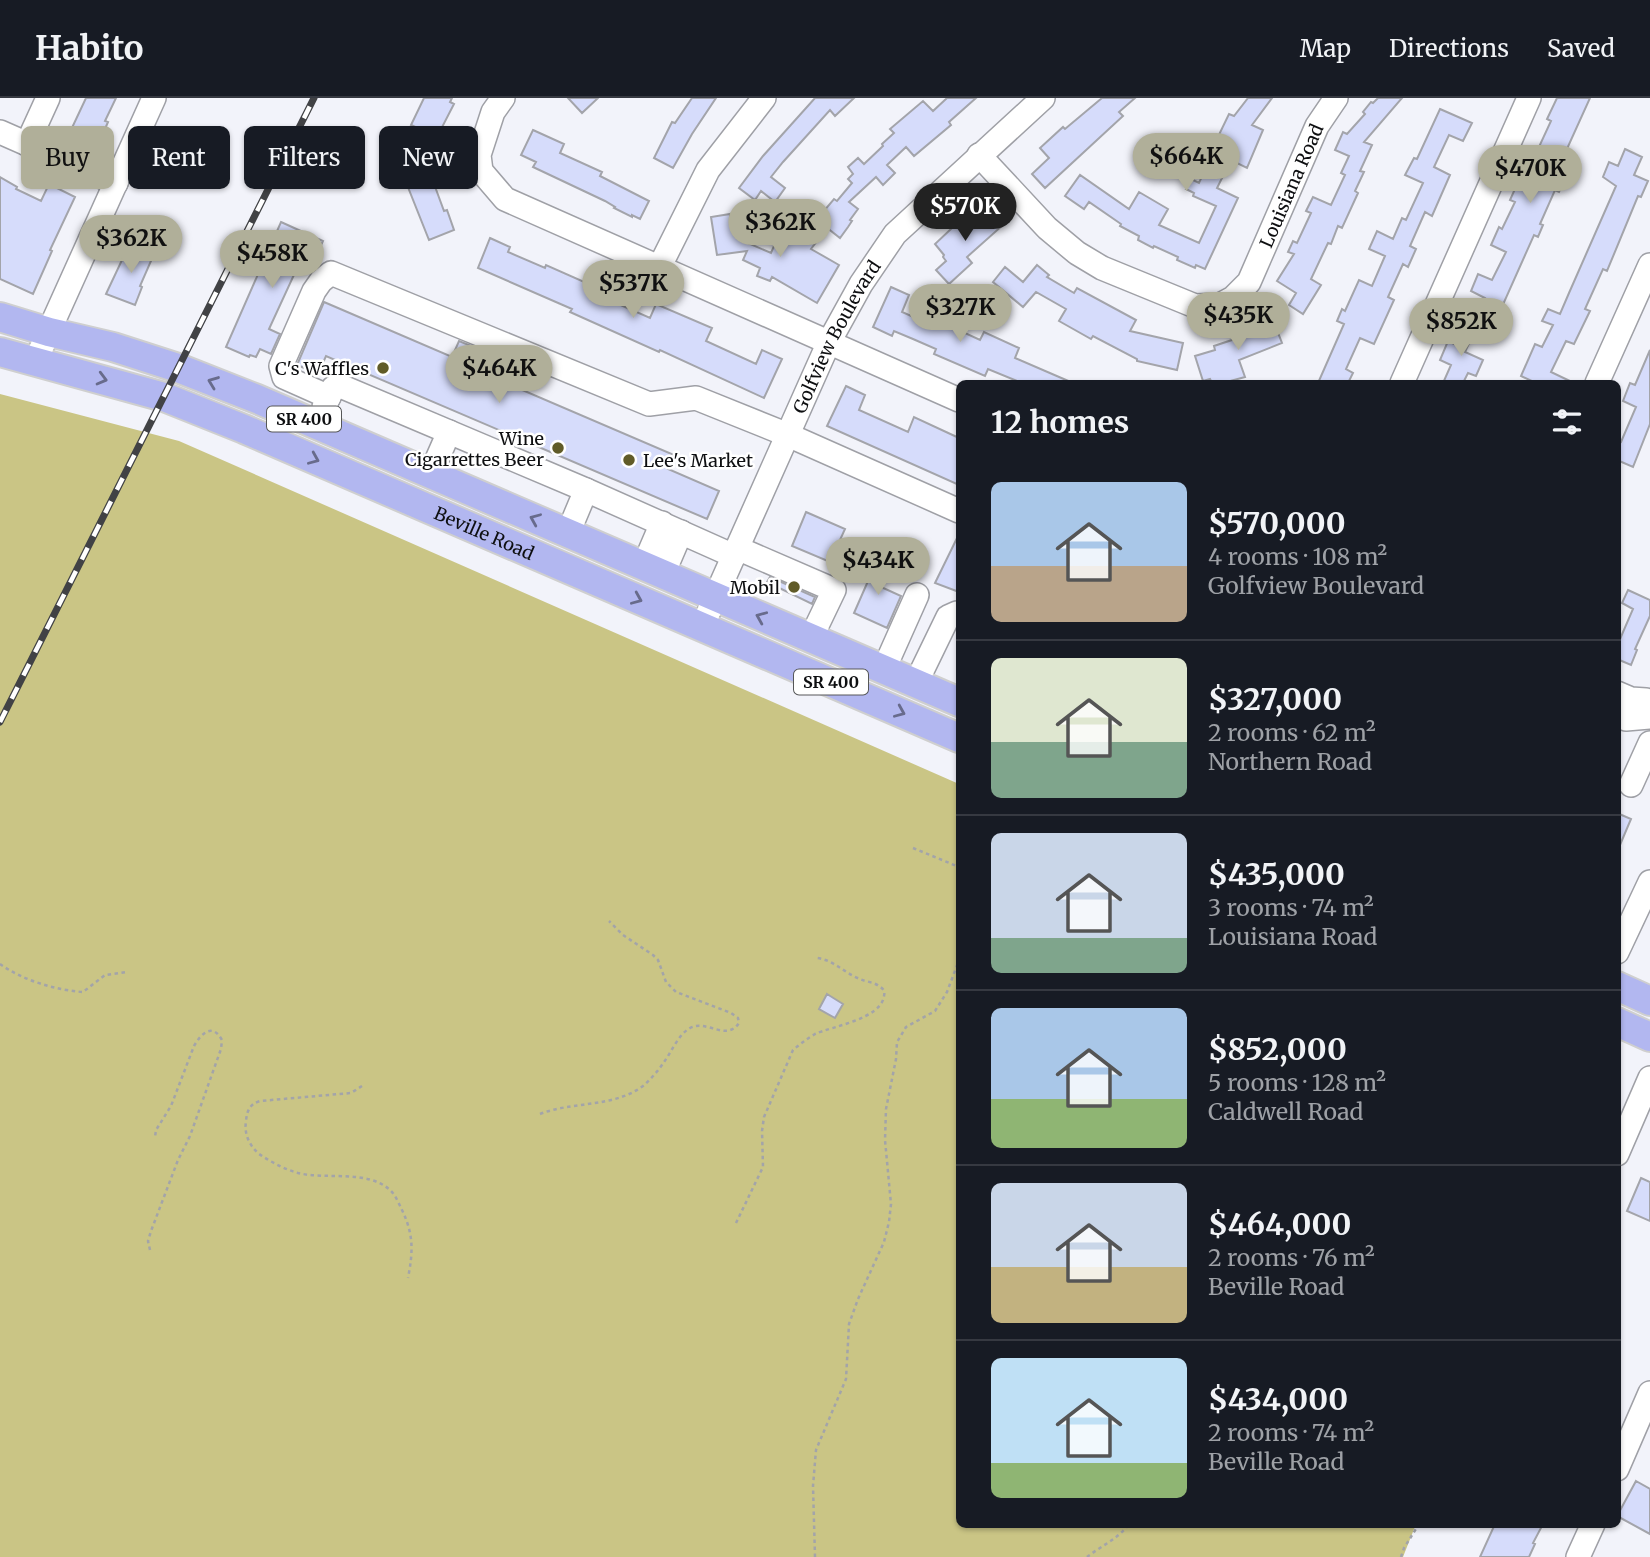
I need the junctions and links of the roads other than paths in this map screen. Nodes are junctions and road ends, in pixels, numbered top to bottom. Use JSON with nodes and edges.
{"nodes":[{"id":1,"x":48,"y":98,"type":"edge"},
{"id":2,"x":154,"y":98,"type":"edge"},
{"id":3,"x":503,"y":98,"type":"edge"},
{"id":4,"x":764,"y":98,"type":"edge"},
{"id":5,"x":1043,"y":98,"type":"edge"},
{"id":6,"x":1336,"y":98,"type":"edge"},
{"id":7,"x":1529,"y":98,"type":"edge"},
{"id":8,"x":35,"y":126,"type":"edge"},
{"id":9,"x":0,"y":132,"type":"edge"},
{"id":10,"x":21,"y":141,"type":"edge"},
{"id":11,"x":979,"y":155,"type":"junction"},
{"id":12,"x":116,"y":183,"type":"joint"},
{"id":13,"x":1650,"y":265,"type":"edge"},
{"id":14,"x":660,"y":266,"type":"junction"},
{"id":15,"x":0,"y":317,"type":"edge"},
{"id":16,"x":49,"y":332,"type":"junction"},
{"id":17,"x":829,"y":342,"type":"junction"},
{"id":18,"x":0,"y":352,"type":"edge"},
{"id":19,"x":35,"y":362,"type":"junction"},
{"id":20,"x":1403,"y":380,"type":"edge"},
{"id":21,"x":1598,"y":380,"type":"edge"},
{"id":22,"x":329,"y":397,"type":"junction"},
{"id":23,"x":257,"y":399,"type":"junction"},
{"id":24,"x":956,"y":399,"type":"edge"},
{"id":25,"x":316,"y":424,"type":"junction"},
{"id":26,"x":244,"y":429,"type":"junction"},
{"id":27,"x":449,"y":432,"type":"junction"},
{"id":28,"x":788,"y":435,"type":"junction"},
{"id":29,"x":431,"y":473,"type":"junction"},
{"id":30,"x":586,"y":490,"type":"junction"},
{"id":31,"x":956,"y":510,"type":"edge"},
{"id":32,"x":672,"y":528,"type":"junction"},
{"id":33,"x":568,"y":533,"type":"junction"},
{"id":34,"x":736,"y":552,"type":"junction"},
{"id":35,"x":653,"y":569,"type":"junction"},
{"id":36,"x":917,"y":595,"type":"dead end"},
{"id":37,"x":716,"y":597,"type":"junction"},
{"id":38,"x":956,"y":613,"type":"edge"},
{"id":39,"x":702,"y":626,"type":"junction"},
{"id":40,"x":811,"y":638,"type":"junction"},
{"id":41,"x":884,"y":669,"type":"junction"},
{"id":42,"x":916,"y":683,"type":"junction"},
{"id":43,"x":1621,"y":695,"type":"edge"},
{"id":44,"x":956,"y":701,"type":"edge"},
{"id":45,"x":1649,"y":707,"type":"edge"},
{"id":46,"x":1621,"y":717,"type":"edge"},
{"id":47,"x":956,"y":737,"type":"edge"},
{"id":48,"x":1650,"y":743,"type":"edge"},
{"id":49,"x":1631,"y":786,"type":"dead end"},
{"id":50,"x":1650,"y":882,"type":"edge"},
{"id":51,"x":1621,"y":944,"type":"edge"},
{"id":52,"x":1621,"y":988,"type":"edge"},
{"id":53,"x":1650,"y":1001,"type":"edge"},
{"id":54,"x":1621,"y":1024,"type":"edge"},
{"id":55,"x":1650,"y":1037,"type":"edge"},
{"id":56,"x":1650,"y":1078,"type":"edge"},
{"id":57,"x":1621,"y":1145,"type":"edge"},
{"id":58,"x":1650,"y":1393,"type":"edge"},
{"id":59,"x":1621,"y":1460,"type":"edge"},
{"id":60,"x":1590,"y":1528,"type":"edge"},
{"id":61,"x":1578,"y":1557,"type":"edge"}],
"edges":[{"from":1,"to":8,"type":"street"},
{"from":2,"to":12,"type":"street"},
{"from":3,"to":14,"type":"street"},
{"from":4,"to":14,"type":"street"},
{"from":5,"to":11,"type":"street","name":"Golfview Boulevard"},
{"from":6,"to":11,"type":"street","name":"Louisiana Road"},
{"from":7,"to":20,"type":"street"},
{"from":9,"to":10,"type":"street"},
{"from":11,"to":17,"type":"street","name":"Golfview Boulevard"},
{"from":12,"to":16,"type":"street"},
{"from":13,"to":21,"type":"street"},
{"from":14,"to":17,"type":"street"},
{"from":15,"to":16,"type":"main road","name":"Beville Road","number":"SR 400"},
{"from":16,"to":19,"type":"street"},
{"from":23,"to":16,"type":"main road","name":"Beville Road","number":"SR 400","one_way":true},
{"from":17,"to":24,"type":"street"},
{"from":17,"to":28,"type":"street","name":"Golfview Boulevard"},
{"from":18,"to":19,"type":"main road","name":"Beville Road","number":"SR 400"},
{"from":19,"to":26,"type":"main road","name":"Beville Road","number":"SR 400","one_way":true},
{"from":22,"to":25,"type":"street"},
{"from":22,"to":27,"type":"street"},
{"from":22,"to":28,"type":"street"},
{"from":23,"to":25,"type":"main road","name":"Beville Road","number":"SR 400"},
{"from":23,"to":26,"type":"street"},
{"from":25,"to":29,"type":"main road","name":"Beville Road","number":"SR 400"},
{"from":26,"to":39,"type":"main road","name":"Beville Road","number":"SR 400","one_way":true},
{"from":27,"to":29,"type":"street"},
{"from":27,"to":30,"type":"street"},
{"from":28,"to":31,"type":"street"},
{"from":28,"to":34,"type":"street","name":"Golfview Boulevard"},
{"from":33,"to":29,"type":"main road","name":"Beville Road","number":"SR 400","one_way":true},
{"from":30,"to":32,"type":"street"},
{"from":30,"to":33,"type":"street"},
{"from":32,"to":34,"type":"street"},
{"from":32,"to":35,"type":"street"},
{"from":33,"to":35,"type":"main road","name":"Beville Road","number":"SR 400"},
{"from":34,"to":37,"type":"street","name":"Golfview Boulevard"},
{"from":34,"to":40,"type":"street"},
{"from":35,"to":37,"type":"main road","name":"Beville Road","number":"SR 400"},
{"from":36,"to":41,"type":"street"},
{"from":37,"to":39,"type":"street","name":"Golfview Boulevard"},
{"from":40,"to":37,"type":"main road","name":"Beville Road","number":"SR 400","one_way":true},
{"from":38,"to":42,"type":"street"},
{"from":39,"to":47,"type":"main road","name":"Beville Road","number":"SR 400","one_way":true},
{"from":40,"to":41,"type":"main road","name":"Beville Road","number":"SR 400"},
{"from":41,"to":42,"type":"main road","name":"Beville Road","number":"SR 400"},
{"from":42,"to":44,"type":"main road","name":"Beville Road","number":"SR 400"},
{"from":43,"to":45,"type":"street"},
{"from":45,"to":46,"type":"street"},
{"from":48,"to":49,"type":"street"},
{"from":50,"to":51,"type":"street"},
{"from":52,"to":53,"type":"main road"},
{"from":54,"to":55,"type":"main road"},
{"from":56,"to":57,"type":"street"},
{"from":58,"to":59,"type":"street"},
{"from":60,"to":61,"type":"street"}]}
